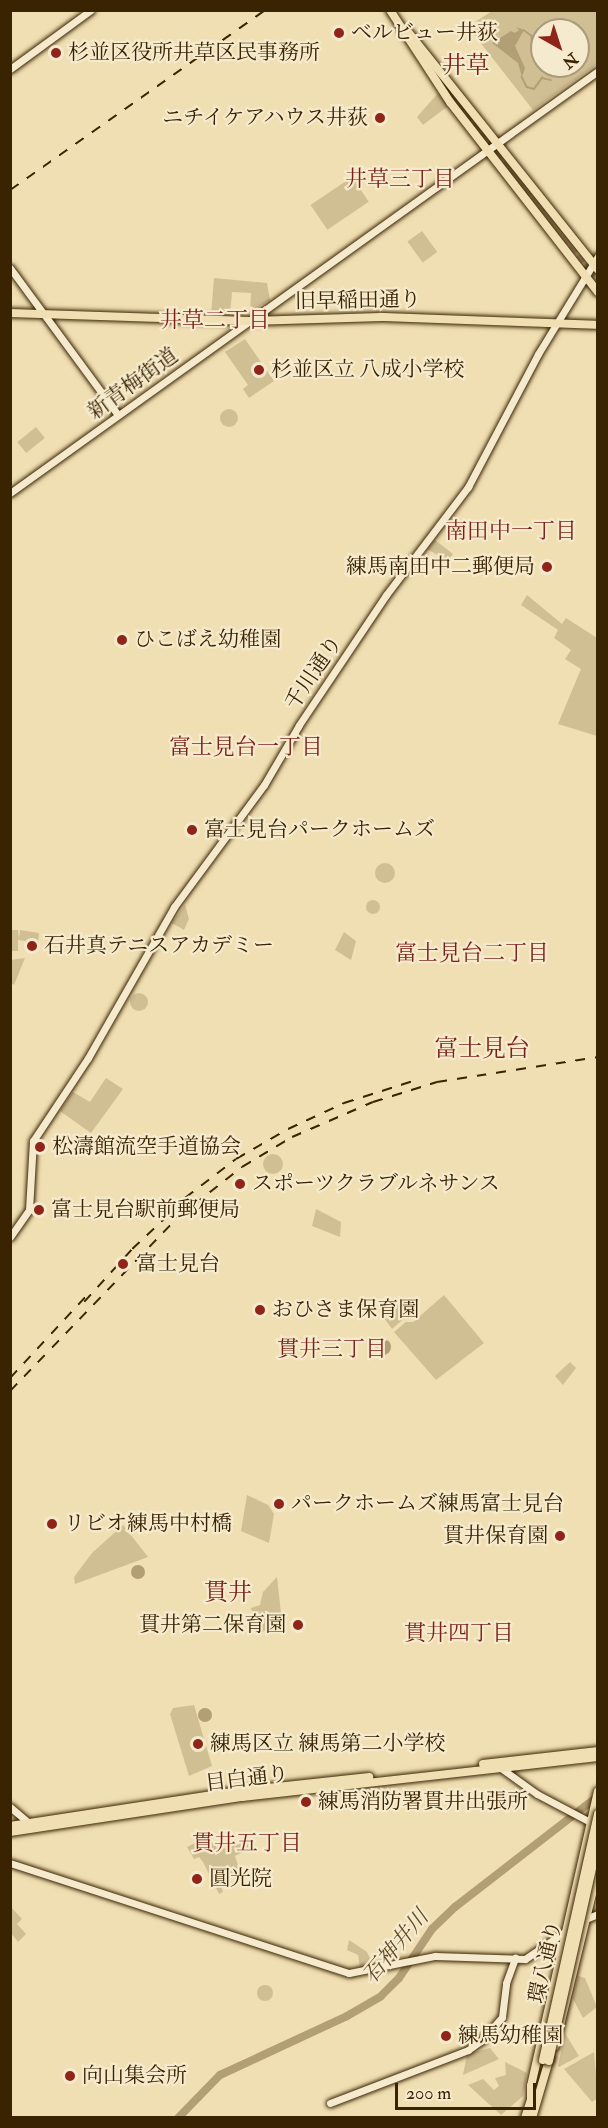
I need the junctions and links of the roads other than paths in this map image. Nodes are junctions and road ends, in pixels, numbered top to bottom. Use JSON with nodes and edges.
{"nodes":[{"id":1,"x":91,"y":10,"type":"edge"},
{"id":2,"x":390,"y":10,"type":"edge"},
{"id":3,"x":398,"y":21,"type":"junction"},
{"id":4,"x":440,"y":67,"type":"junction"},
{"id":5,"x":10,"y":69,"type":"edge"},
{"id":6,"x":597,"y":71,"type":"edge"},
{"id":7,"x":430,"y":74,"type":"junction"},
{"id":8,"x":498,"y":142,"type":"junction"},
{"id":9,"x":487,"y":150,"type":"junction"},
{"id":10,"x":510,"y":158,"type":"junction"},
{"id":11,"x":500,"y":167,"type":"junction"},
{"id":12,"x":578,"y":246,"type":"junction"},
{"id":13,"x":569,"y":255,"type":"junction"},
{"id":14,"x":597,"y":256,"type":"edge"},
{"id":15,"x":10,"y":268,"type":"edge"},
{"id":16,"x":595,"y":268,"type":"edge"},
{"id":17,"x":586,"y":277,"type":"junction"},
{"id":18,"x":597,"y":292,"type":"edge"},
{"id":19,"x":10,"y":313,"type":"edge"},
{"id":20,"x":45,"y":315,"type":"junction"},
{"id":21,"x":249,"y":321,"type":"junction"},
{"id":22,"x":558,"y":321,"type":"junction"},
{"id":23,"x":597,"y":325,"type":"edge"},
{"id":24,"x":118,"y":415,"type":"junction"},
{"id":25,"x":10,"y":493,"type":"edge"},
{"id":26,"x":10,"y":1237,"type":"edge"},
{"id":27,"x":597,"y":1751,"type":"edge"},
{"id":28,"x":597,"y":1757,"type":"edge"},
{"id":29,"x":582,"y":1759,"type":"junction"},
{"id":30,"x":497,"y":1765,"type":"junction"},
{"id":31,"x":597,"y":1767,"type":"edge"},
{"id":32,"x":597,"y":1792,"type":"edge"},
{"id":33,"x":10,"y":1807,"type":"edge"},
{"id":34,"x":595,"y":1815,"type":"edge"},
{"id":35,"x":29,"y":1823,"type":"junction"},
{"id":36,"x":10,"y":1826,"type":"edge"},
{"id":37,"x":10,"y":1832,"type":"edge"},
{"id":38,"x":597,"y":1842,"type":"edge"},
{"id":39,"x":10,"y":1863,"type":"edge"},
{"id":40,"x":597,"y":1870,"type":"edge"},
{"id":41,"x":597,"y":1914,"type":"edge"},
{"id":42,"x":587,"y":1917,"type":"junction"},
{"id":43,"x":566,"y":1931,"type":"junction"},
{"id":44,"x":547,"y":1946,"type":"junction"},
{"id":45,"x":561,"y":1954,"type":"junction"},
{"id":46,"x":516,"y":1958,"type":"junction"},
{"id":47,"x":546,"y":2061,"type":"junction"},
{"id":48,"x":531,"y":2101,"type":"junction"},
{"id":49,"x":330,"y":2103,"type":"dead end"},
{"id":50,"x":525,"y":2118,"type":"edge"},
{"id":51,"x":532,"y":2118,"type":"edge"}],
"edges":[{"from":1,"to":5,"type":"main road"},
{"from":2,"to":3,"type":"main road"},
{"from":3,"to":4,"type":"main road"},
{"from":3,"to":7,"type":"main road"},
{"from":4,"to":7,"type":"main road"},
{"from":4,"to":8,"type":"main road"},
{"from":6,"to":8,"type":"main road","name":"新青梅街道"},
{"from":7,"to":9,"type":"main road"},
{"from":8,"to":9,"type":"main road","name":"新青梅街道"},
{"from":8,"to":10,"type":"main road"},
{"from":9,"to":11,"type":"main road"},
{"from":9,"to":21,"type":"main road","name":"新青梅街道"},
{"from":10,"to":11,"type":"main road"},
{"from":10,"to":12,"type":"main road"},
{"from":11,"to":13,"type":"main road"},
{"from":12,"to":13,"type":"main road"},
{"from":12,"to":16,"type":"main road"},
{"from":13,"to":17,"type":"main road"},
{"from":14,"to":16,"type":"main road","name":"千川通り"},
{"from":15,"to":20,"type":"main road"},
{"from":16,"to":17,"type":"main road","name":"千川通り"},
{"from":17,"to":18,"type":"main road"},
{"from":17,"to":22,"type":"main road","name":"千川通り"},
{"from":19,"to":20,"type":"main road","name":"旧早稲田通り"},
{"from":20,"to":21,"type":"main road","name":"旧早稲田通り"},
{"from":20,"to":24,"type":"main road"},
{"from":21,"to":22,"type":"main road","name":"旧早稲田通り"},
{"from":21,"to":24,"type":"main road","name":"新青梅街道"},
{"from":22,"to":23,"type":"main road","name":"旧早稲田通り"},
{"from":22,"to":26,"type":"main road","name":"千川通り"},
{"from":24,"to":25,"type":"main road","name":"新青梅街道"},
{"from":27,"to":30,"type":"main road","name":"目白通り"},
{"from":28,"to":29,"type":"main road","name":"目白通り"},
{"from":29,"to":30,"type":"main road","name":"目白通り"},
{"from":29,"to":31,"type":"main road"},
{"from":30,"to":34,"type":"main road"},
{"from":30,"to":35,"type":"main road","name":"目白通り"},
{"from":30,"to":37,"type":"main road","name":"目白通り"},
{"from":32,"to":34,"type":"main road"},
{"from":33,"to":35,"type":"main road"},
{"from":34,"to":43,"type":"main road"},
{"from":34,"to":47,"type":"main road","name":"環八通り","bridge":true},
{"from":35,"to":36,"type":"main road","name":"目白通り"},
{"from":38,"to":47,"type":"main road","name":"環八通り","bridge":true},
{"from":39,"to":46,"type":"main road"},
{"from":40,"to":42,"type":"main road"},
{"from":41,"to":42,"type":"main road"},
{"from":42,"to":43,"type":"main road"},
{"from":42,"to":47,"type":"main road"},
{"from":43,"to":44,"type":"main road"},
{"from":43,"to":45,"type":"main road"},
{"from":44,"to":45,"type":"main road"},
{"from":44,"to":46,"type":"main road"},
{"from":45,"to":48,"type":"main road"},
{"from":46,"to":49,"type":"main road"},
{"from":47,"to":48,"type":"main road","name":"環八通り"},
{"from":47,"to":51,"type":"main road","name":"環八通り"},
{"from":48,"to":50,"type":"main road","name":"環八通り"}]}
